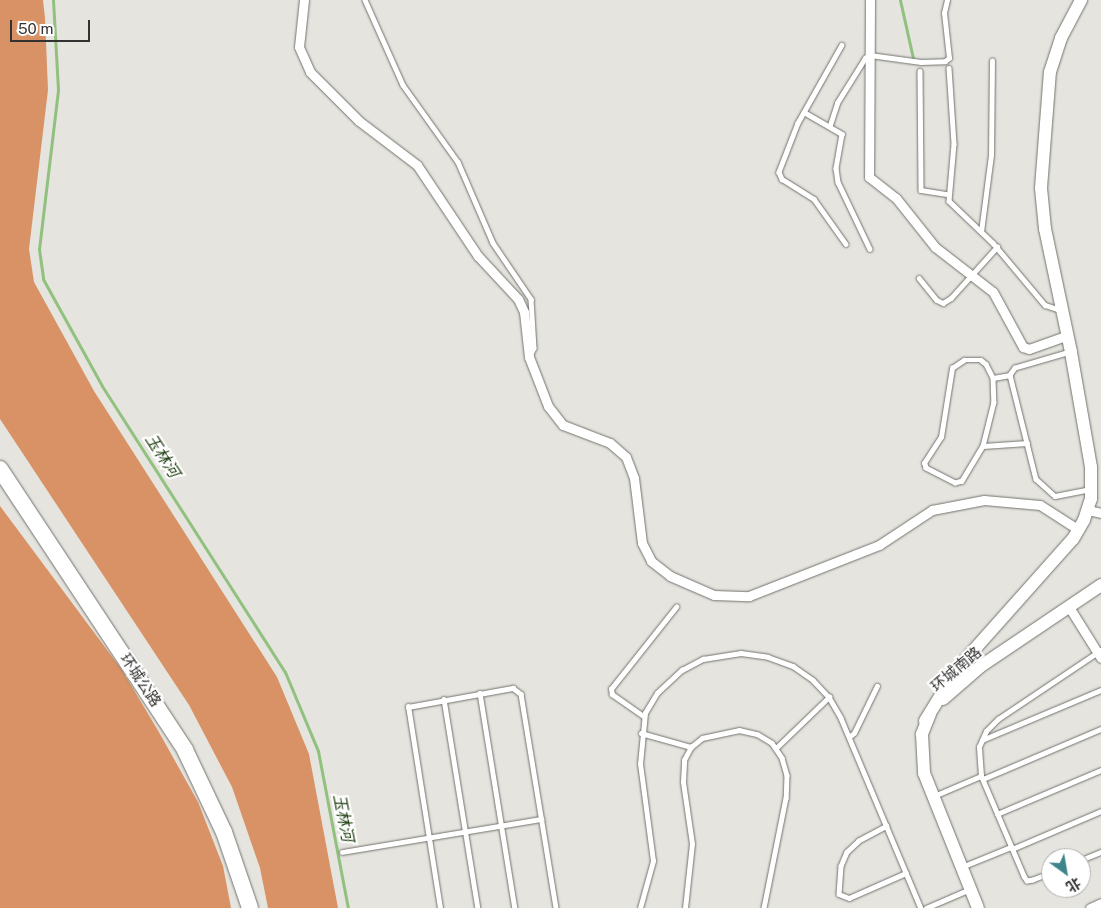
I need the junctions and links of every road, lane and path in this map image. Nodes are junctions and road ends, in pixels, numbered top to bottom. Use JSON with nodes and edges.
{"nodes":[{"id":1,"x":304,"y":0,"type":"edge"},
{"id":2,"x":365,"y":0,"type":"edge"},
{"id":3,"x":870,"y":0,"type":"edge"},
{"id":4,"x":947,"y":0,"type":"edge"},
{"id":5,"x":1081,"y":0,"type":"edge"},
{"id":6,"x":842,"y":45,"type":"dead end"},
{"id":7,"x":870,"y":55,"type":"junction"},
{"id":8,"x":992,"y":61,"type":"dead end"},
{"id":9,"x":949,"y":68,"type":"dead end"},
{"id":10,"x":920,"y":71,"type":"dead end"},
{"id":11,"x":804,"y":112,"type":"junction"},
{"id":12,"x":830,"y":125,"type":"junction"},
{"id":13,"x":948,"y":194,"type":"junction"},
{"id":14,"x":981,"y":232,"type":"junction"},
{"id":15,"x":846,"y":244,"type":"dead end"},
{"id":16,"x":997,"y":247,"type":"junction"},
{"id":17,"x":870,"y":249,"type":"dead end"},
{"id":18,"x":972,"y":275,"type":"junction"},
{"id":19,"x":919,"y":278,"type":"dead end"},
{"id":20,"x":1062,"y":310,"type":"junction"},
{"id":21,"x":1068,"y":335,"type":"junction"},
{"id":22,"x":1071,"y":352,"type":"junction"},
{"id":23,"x":529,"y":357,"type":"junction"},
{"id":24,"x":1010,"y":374,"type":"junction"},
{"id":25,"x":992,"y":378,"type":"junction"},
{"id":26,"x":1027,"y":443,"type":"junction"},
{"id":27,"x":983,"y":446,"type":"junction"},
{"id":28,"x":0,"y":469,"type":"edge"},
{"id":29,"x":1092,"y":489,"type":"junction"},
{"id":30,"x":1095,"y":511,"type":"edge"},
{"id":31,"x":1079,"y":530,"type":"junction"},
{"id":32,"x":1101,"y":585,"type":"edge"},
{"id":33,"x":676,"y":607,"type":"dead end"},
{"id":34,"x":1069,"y":607,"type":"junction"},
{"id":35,"x":1100,"y":653,"type":"edge"},
{"id":36,"x":970,"y":654,"type":"junction"},
{"id":37,"x":981,"y":666,"type":"junction"},
{"id":38,"x":877,"y":686,"type":"dead end"},
{"id":39,"x":1101,"y":690,"type":"edge"},
{"id":40,"x":480,"y":693,"type":"junction"},
{"id":41,"x":829,"y":697,"type":"junction"},
{"id":42,"x":444,"y":699,"type":"junction"},
{"id":43,"x":644,"y":717,"type":"junction"},
{"id":44,"x":925,"y":721,"type":"junction"},
{"id":45,"x":1101,"y":729,"type":"edge"},
{"id":46,"x":641,"y":733,"type":"junction"},
{"id":47,"x":849,"y":737,"type":"junction"},
{"id":48,"x":982,"y":740,"type":"junction"},
{"id":49,"x":691,"y":747,"type":"junction"},
{"id":50,"x":776,"y":748,"type":"junction"},
{"id":51,"x":1101,"y":770,"type":"edge"},
{"id":52,"x":982,"y":778,"type":"junction"},
{"id":53,"x":932,"y":797,"type":"junction"},
{"id":54,"x":1101,"y":812,"type":"edge"},
{"id":55,"x":997,"y":814,"type":"junction"},
{"id":56,"x":541,"y":819,"type":"junction"},
{"id":57,"x":502,"y":826,"type":"junction"},
{"id":58,"x":887,"y":826,"type":"junction"},
{"id":59,"x":465,"y":832,"type":"junction"},
{"id":60,"x":428,"y":838,"type":"junction"},
{"id":61,"x":1012,"y":848,"type":"junction"},
{"id":62,"x":342,"y":852,"type":"dead end"},
{"id":63,"x":961,"y":868,"type":"junction"},
{"id":64,"x":906,"y":873,"type":"junction"},
{"id":65,"x":1041,"y":876,"type":"edge"},
{"id":66,"x":970,"y":889,"type":"junction"},
{"id":67,"x":1101,"y":903,"type":"edge"},
{"id":68,"x":250,"y":908,"type":"edge"},
{"id":69,"x":440,"y":908,"type":"edge"},
{"id":70,"x":478,"y":908,"type":"edge"},
{"id":71,"x":515,"y":908,"type":"edge"},
{"id":72,"x":556,"y":908,"type":"edge"},
{"id":73,"x":640,"y":908,"type":"edge"},
{"id":74,"x":684,"y":908,"type":"edge"},
{"id":75,"x":764,"y":908,"type":"edge"},
{"id":76,"x":921,"y":908,"type":"edge"},
{"id":77,"x":926,"y":908,"type":"edge"},
{"id":78,"x":978,"y":908,"type":"edge"},
{"id":79,"x":1090,"y":908,"type":"edge"}],
"edges":[{"from":1,"to":23,"type":"street"},
{"from":2,"to":23,"type":"lane"},
{"from":3,"to":7,"type":"street"},
{"from":4,"to":7,"type":"lane"},
{"from":5,"to":20,"type":"main road"},
{"from":6,"to":11,"type":"lane"},
{"from":7,"to":12,"type":"lane"},
{"from":7,"to":18,"type":"street"},
{"from":8,"to":14,"type":"lane"},
{"from":9,"to":13,"type":"lane"},
{"from":10,"to":13,"type":"lane"},
{"from":11,"to":12,"type":"lane"},
{"from":11,"to":15,"type":"lane"},
{"from":12,"to":17,"type":"lane"},
{"from":13,"to":14,"type":"lane"},
{"from":14,"to":16,"type":"lane"},
{"from":16,"to":18,"type":"lane"},
{"from":16,"to":20,"type":"lane"},
{"from":18,"to":19,"type":"lane"},
{"from":18,"to":21,"type":"street"},
{"from":20,"to":21,"type":"main road"},
{"from":21,"to":22,"type":"main road"},
{"from":22,"to":24,"type":"lane"},
{"from":22,"to":29,"type":"main road"},
{"from":23,"to":31,"type":"street"},
{"from":24,"to":25,"type":"lane"},
{"from":24,"to":26,"type":"lane"},
{"from":25,"to":27,"type":"lane"},
{"from":25,"to":27,"type":"lane"},
{"from":26,"to":27,"type":"lane"},
{"from":26,"to":29,"type":"lane"},
{"from":28,"to":68,"type":"highway","name":"环城公路"},
{"from":29,"to":30,"type":"main road"},
{"from":30,"to":31,"type":"main road"},
{"from":31,"to":36,"type":"main road"},
{"from":32,"to":34,"type":"main road","name":"环城南路"},
{"from":33,"to":43,"type":"lane"},
{"from":34,"to":35,"type":"street"},
{"from":34,"to":37,"type":"main road","name":"环城南路"},
{"from":35,"to":48,"type":"lane"},
{"from":36,"to":37,"type":"main road"},
{"from":36,"to":44,"type":"main road"},
{"from":37,"to":44,"type":"main road","name":"环城南路"},
{"from":38,"to":47,"type":"lane"},
{"from":39,"to":48,"type":"lane"},
{"from":40,"to":42,"type":"lane"},
{"from":40,"to":56,"type":"lane"},
{"from":40,"to":57,"type":"lane"},
{"from":41,"to":43,"type":"lane"},
{"from":41,"to":47,"type":"lane"},
{"from":41,"to":50,"type":"lane"},
{"from":42,"to":59,"type":"lane"},
{"from":42,"to":60,"type":"lane"},
{"from":43,"to":46,"type":"lane"},
{"from":44,"to":53,"type":"main road"},
{"from":45,"to":52,"type":"lane"},
{"from":46,"to":49,"type":"lane"},
{"from":46,"to":73,"type":"lane"},
{"from":47,"to":58,"type":"lane"},
{"from":48,"to":52,"type":"lane"},
{"from":49,"to":50,"type":"lane"},
{"from":49,"to":74,"type":"lane"},
{"from":50,"to":75,"type":"lane"},
{"from":51,"to":55,"type":"lane"},
{"from":52,"to":53,"type":"lane"},
{"from":52,"to":55,"type":"lane"},
{"from":53,"to":63,"type":"main road"},
{"from":54,"to":61,"type":"lane"},
{"from":55,"to":61,"type":"lane"},
{"from":56,"to":57,"type":"lane"},
{"from":56,"to":72,"type":"lane"},
{"from":57,"to":59,"type":"lane"},
{"from":57,"to":71,"type":"lane"},
{"from":58,"to":64,"type":"lane"},
{"from":58,"to":64,"type":"lane"},
{"from":59,"to":60,"type":"lane"},
{"from":59,"to":70,"type":"lane"},
{"from":60,"to":62,"type":"lane"},
{"from":60,"to":69,"type":"lane"},
{"from":61,"to":63,"type":"lane"},
{"from":61,"to":65,"type":"lane"},
{"from":63,"to":66,"type":"main road"},
{"from":64,"to":76,"type":"lane"},
{"from":66,"to":77,"type":"lane"},
{"from":66,"to":78,"type":"main road"},
{"from":67,"to":79,"type":"street"}]}
